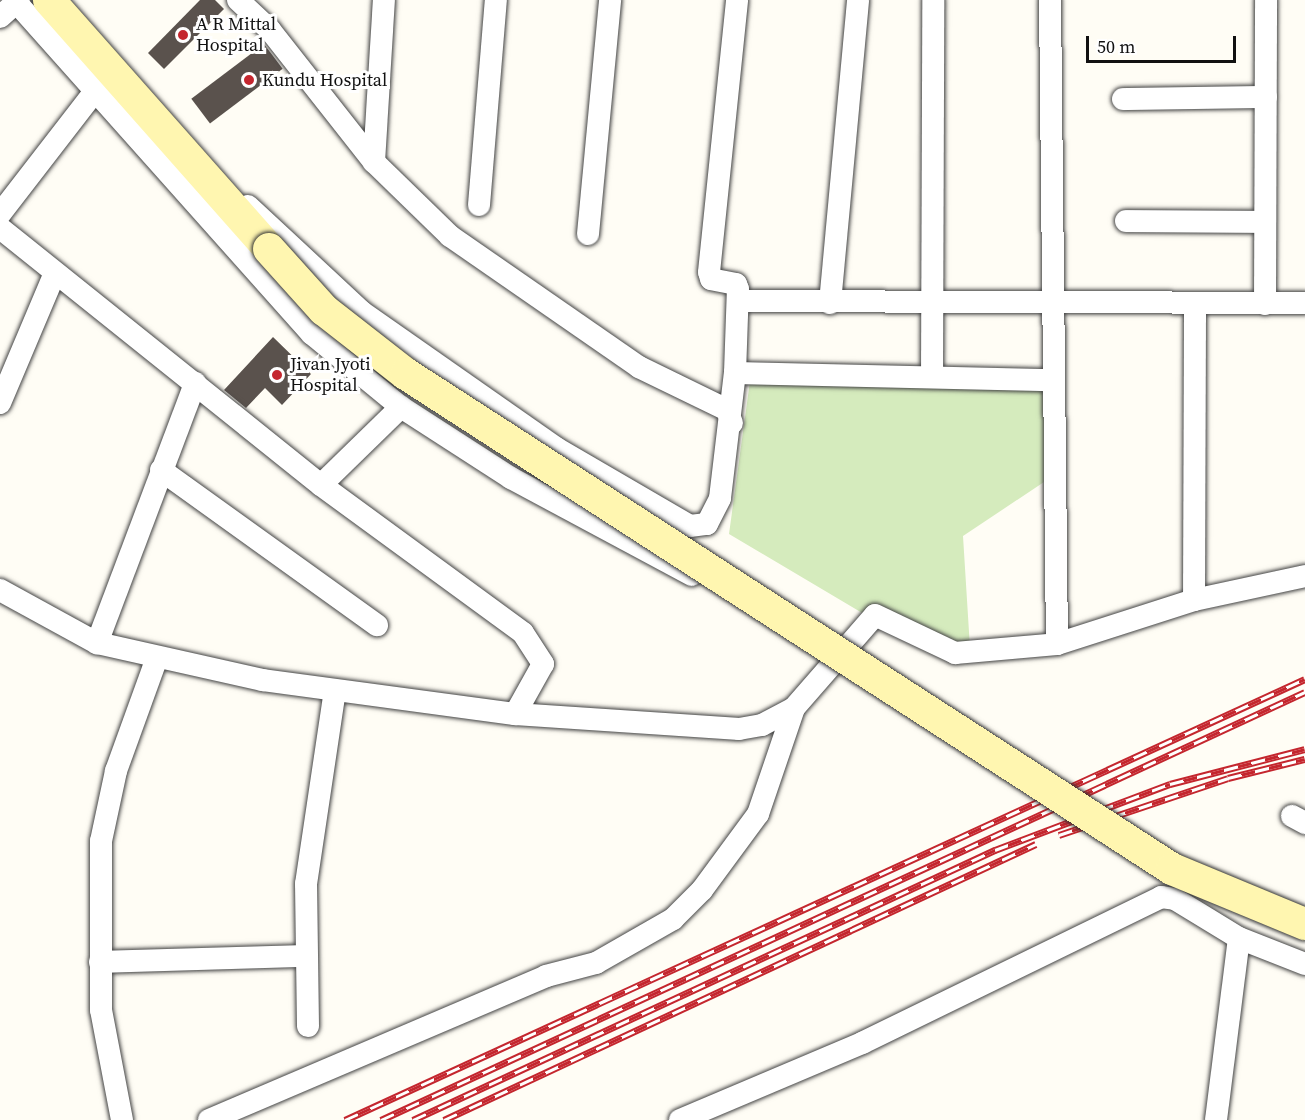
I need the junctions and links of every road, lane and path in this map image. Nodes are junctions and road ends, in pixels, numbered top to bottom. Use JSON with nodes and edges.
{"nodes":[{"id":1,"x":49,"y":0,"type":"edge"},
{"id":2,"x":238,"y":0,"type":"edge"},
{"id":3,"x":384,"y":0,"type":"edge"},
{"id":4,"x":496,"y":0,"type":"edge"},
{"id":5,"x":610,"y":0,"type":"edge"},
{"id":6,"x":737,"y":0,"type":"edge"},
{"id":7,"x":858,"y":0,"type":"edge"},
{"id":8,"x":933,"y":0,"type":"edge"},
{"id":9,"x":1050,"y":0,"type":"edge"},
{"id":10,"x":1266,"y":0,"type":"edge"},
{"id":11,"x":12,"y":7,"type":"edge"},
{"id":12,"x":95,"y":91,"type":"junction"},
{"id":13,"x":1266,"y":97,"type":"junction"},
{"id":14,"x":1123,"y":99,"type":"dead end"},
{"id":15,"x":192,"y":162,"type":"junction"},
{"id":16,"x":374,"y":162,"type":"junction"},
{"id":17,"x":479,"y":205,"type":"dead end"},
{"id":18,"x":0,"y":214,"type":"edge"},
{"id":19,"x":1126,"y":221,"type":"dead end"},
{"id":20,"x":1265,"y":222,"type":"junction"},
{"id":21,"x":0,"y":228,"type":"edge"},
{"id":22,"x":588,"y":234,"type":"dead end"},
{"id":23,"x":55,"y":273,"type":"junction"},
{"id":24,"x":739,"y":301,"type":"junction"},
{"id":25,"x":831,"y":303,"type":"junction"},
{"id":26,"x":1305,"y":303,"type":"edge"},
{"id":27,"x":933,"y":304,"type":"junction"},
{"id":28,"x":1050,"y":304,"type":"junction"},
{"id":29,"x":1195,"y":304,"type":"junction"},
{"id":30,"x":1265,"y":304,"type":"junction"},
{"id":31,"x":735,"y":373,"type":"junction"},
{"id":32,"x":932,"y":377,"type":"junction"},
{"id":33,"x":1052,"y":380,"type":"junction"},
{"id":34,"x":195,"y":383,"type":"junction"},
{"id":35,"x":0,"y":403,"type":"edge"},
{"id":36,"x":401,"y":407,"type":"junction"},
{"id":37,"x":732,"y":423,"type":"junction"},
{"id":38,"x":161,"y":471,"type":"junction"},
{"id":39,"x":321,"y":485,"type":"junction"},
{"id":40,"x":1305,"y":576,"type":"edge"},
{"id":41,"x":0,"y":590,"type":"edge"},
{"id":42,"x":1194,"y":600,"type":"junction"},
{"id":43,"x":377,"y":625,"type":"dead end"},
{"id":44,"x":97,"y":643,"type":"junction"},
{"id":45,"x":1057,"y":644,"type":"junction"},
{"id":46,"x":158,"y":658,"type":"junction"},
{"id":47,"x":835,"y":662,"type":"junction"},
{"id":48,"x":335,"y":691,"type":"junction"},
{"id":49,"x":794,"y":708,"type":"junction"},
{"id":50,"x":515,"y":714,"type":"junction"},
{"id":51,"x":1305,"y":924,"type":"edge"},
{"id":52,"x":1239,"y":938,"type":"junction"},
{"id":53,"x":304,"y":956,"type":"junction"},
{"id":54,"x":100,"y":962,"type":"junction"},
{"id":55,"x":1305,"y":964,"type":"edge"},
{"id":56,"x":308,"y":1026,"type":"dead end"},
{"id":57,"x":122,"y":1120,"type":"edge"},
{"id":58,"x":209,"y":1120,"type":"edge"},
{"id":59,"x":680,"y":1120,"type":"edge"},
{"id":60,"x":1216,"y":1120,"type":"edge"}],
"edges":[{"from":1,"to":15,"type":"main road"},
{"from":2,"to":16,"type":"street"},
{"from":3,"to":16,"type":"street"},
{"from":4,"to":17,"type":"street"},
{"from":5,"to":22,"type":"street"},
{"from":6,"to":24,"type":"street"},
{"from":7,"to":25,"type":"street"},
{"from":8,"to":27,"type":"street"},
{"from":9,"to":28,"type":"street"},
{"from":10,"to":13,"type":"street"},
{"from":11,"to":12,"type":"street"},
{"from":12,"to":18,"type":"street"},
{"from":12,"to":36,"type":"street"},
{"from":13,"to":14,"type":"street"},
{"from":13,"to":20,"type":"street"},
{"from":15,"to":37,"type":"street"},
{"from":15,"to":51,"type":"main road","bridge":true},
{"from":16,"to":37,"type":"street"},
{"from":19,"to":20,"type":"street"},
{"from":20,"to":30,"type":"street"},
{"from":21,"to":23,"type":"street"},
{"from":23,"to":34,"type":"street"},
{"from":23,"to":35,"type":"street"},
{"from":24,"to":25,"type":"street"},
{"from":24,"to":31,"type":"street"},
{"from":25,"to":27,"type":"street"},
{"from":26,"to":30,"type":"street"},
{"from":27,"to":28,"type":"street"},
{"from":27,"to":32,"type":"street"},
{"from":28,"to":29,"type":"street"},
{"from":28,"to":33,"type":"street"},
{"from":29,"to":30,"type":"street"},
{"from":29,"to":42,"type":"street"},
{"from":31,"to":32,"type":"street"},
{"from":31,"to":37,"type":"street"},
{"from":32,"to":33,"type":"street"},
{"from":33,"to":45,"type":"street"},
{"from":34,"to":38,"type":"street"},
{"from":34,"to":39,"type":"street"},
{"from":36,"to":39,"type":"street"},
{"from":36,"to":47,"type":"street"},
{"from":38,"to":43,"type":"street"},
{"from":38,"to":44,"type":"street"},
{"from":39,"to":50,"type":"street"},
{"from":40,"to":42,"type":"street"},
{"from":41,"to":44,"type":"street"},
{"from":42,"to":45,"type":"street"},
{"from":44,"to":46,"type":"street"},
{"from":45,"to":47,"type":"street"},
{"from":46,"to":48,"type":"street"},
{"from":46,"to":54,"type":"street"},
{"from":47,"to":49,"type":"street"},
{"from":48,"to":50,"type":"street"},
{"from":48,"to":53,"type":"street"},
{"from":49,"to":50,"type":"street"},
{"from":49,"to":58,"type":"street"},
{"from":52,"to":55,"type":"street"},
{"from":52,"to":59,"type":"street"},
{"from":52,"to":60,"type":"street"},
{"from":53,"to":54,"type":"street"},
{"from":53,"to":56,"type":"street"},
{"from":54,"to":57,"type":"street"}]}
